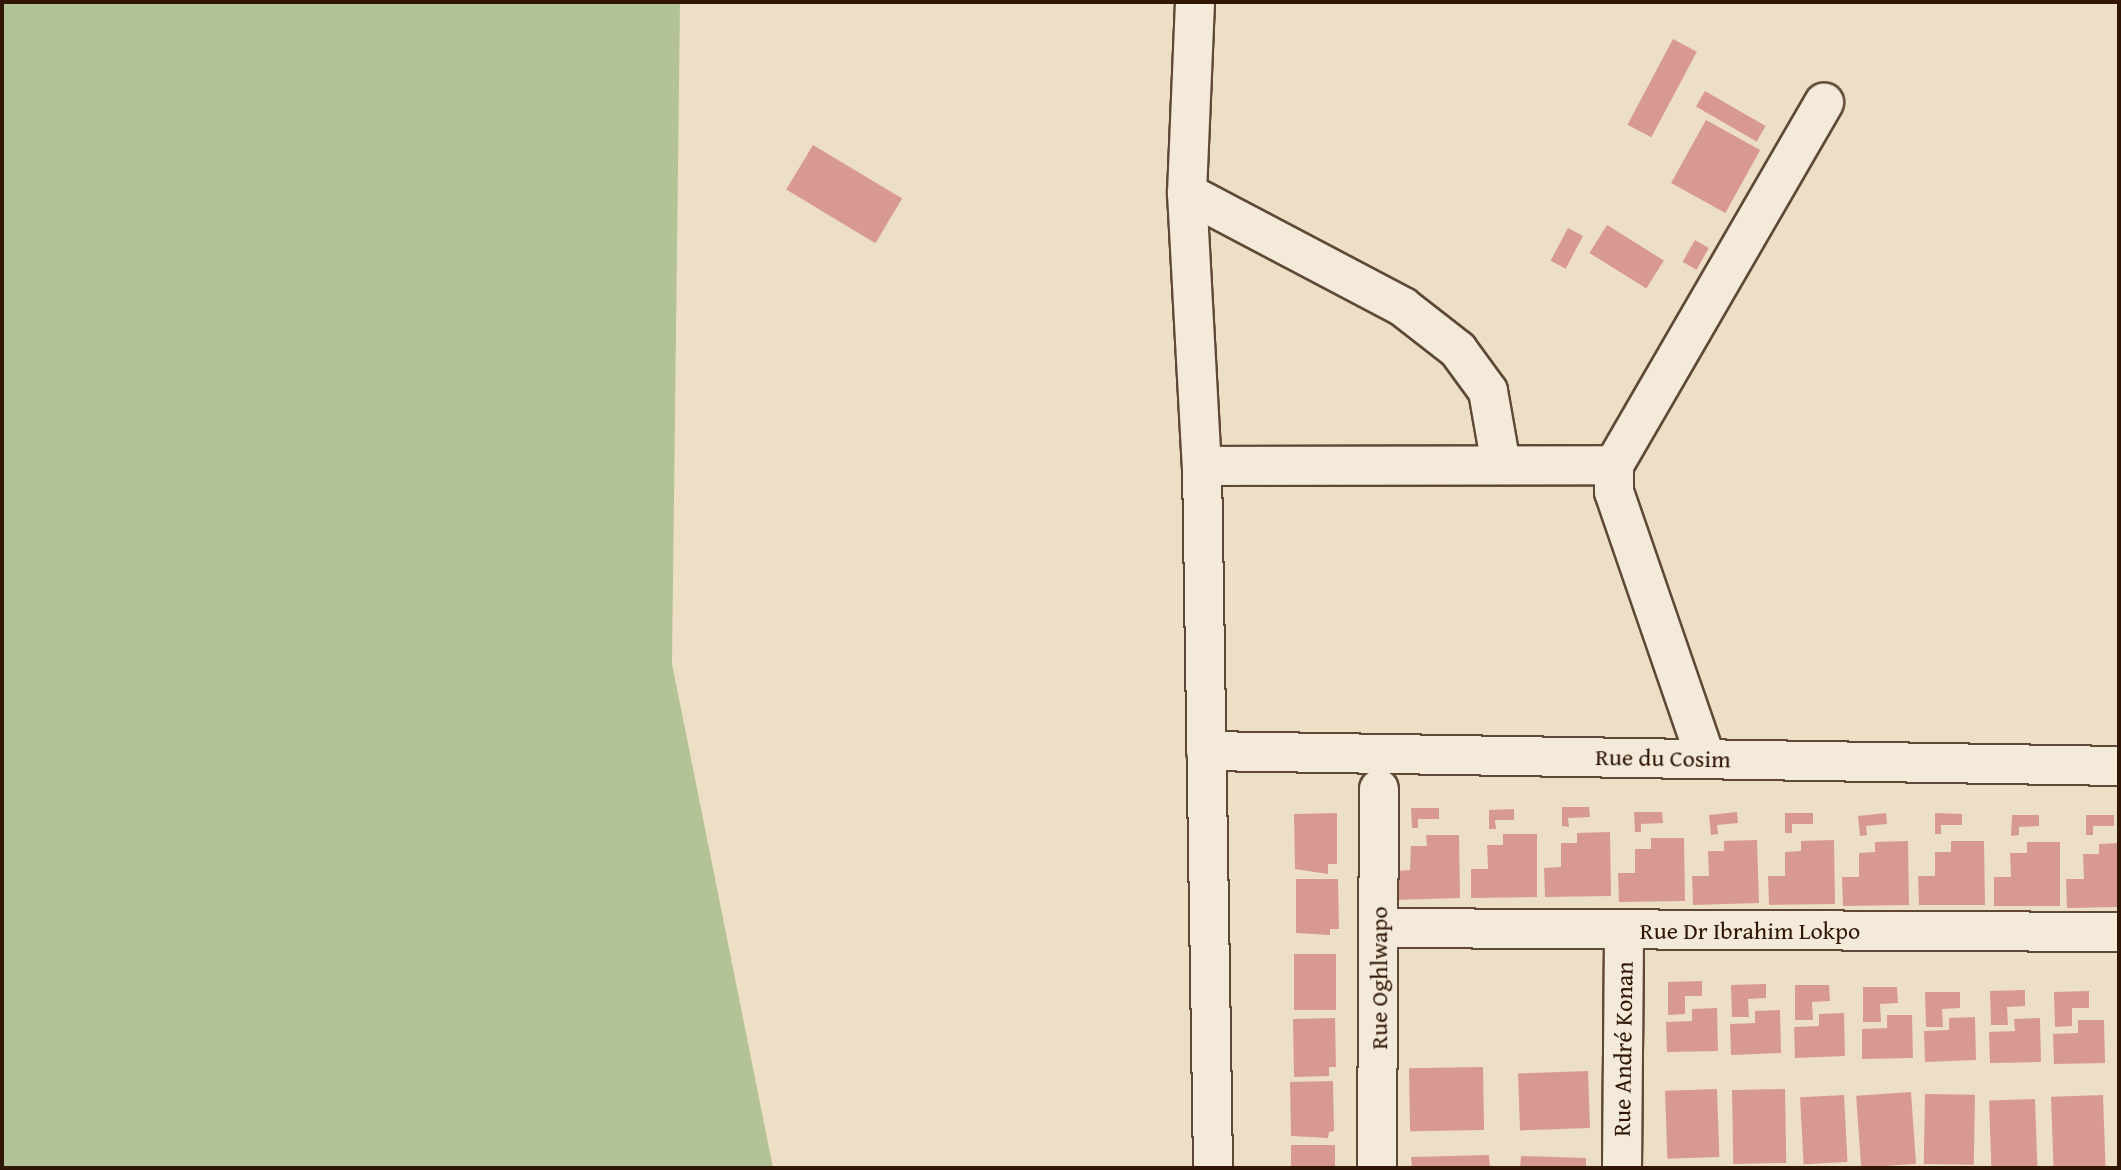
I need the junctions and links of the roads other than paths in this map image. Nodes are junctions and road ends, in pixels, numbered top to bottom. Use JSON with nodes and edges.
{"nodes":[{"id":1,"x":1195,"y":2,"type":"edge"},
{"id":2,"x":1824,"y":103,"type":"dead end"},
{"id":3,"x":1187,"y":193,"type":"junction"},
{"id":4,"x":1502,"y":465,"type":"junction"},
{"id":5,"x":1614,"y":465,"type":"junction"},
{"id":6,"x":1202,"y":466,"type":"junction"},
{"id":7,"x":1206,"y":751,"type":"junction"},
{"id":8,"x":1706,"y":759,"type":"junction"},
{"id":9,"x":2119,"y":766,"type":"edge"},
{"id":10,"x":1379,"y":789,"type":"dead end"},
{"id":11,"x":1380,"y":928,"type":"junction"},
{"id":12,"x":1625,"y":930,"type":"junction"},
{"id":13,"x":2119,"y":932,"type":"edge"},
{"id":14,"x":1213,"y":1168,"type":"edge"},
{"id":15,"x":1377,"y":1168,"type":"edge"},
{"id":16,"x":1622,"y":1168,"type":"edge"}],
"edges":[{"from":1,"to":3,"type":"street"},
{"from":2,"to":5,"type":"street"},
{"from":3,"to":4,"type":"street"},
{"from":3,"to":6,"type":"street"},
{"from":4,"to":5,"type":"street"},
{"from":4,"to":6,"type":"street"},
{"from":5,"to":8,"type":"street"},
{"from":6,"to":7,"type":"street"},
{"from":7,"to":8,"type":"street","name":"Rue du Cosim"},
{"from":7,"to":14,"type":"street"},
{"from":8,"to":9,"type":"street","name":"Rue du Cosim"},
{"from":10,"to":11,"type":"street","name":"Rue Oghlwapo"},
{"from":11,"to":12,"type":"street","name":"Rue Dr Ibrahim Lokpo"},
{"from":11,"to":15,"type":"street","name":"Rue Oghlwapo"},
{"from":12,"to":13,"type":"street","name":"Rue Dr Ibrahim Lokpo"},
{"from":12,"to":16,"type":"street","name":"Rue André Konan"}]}
